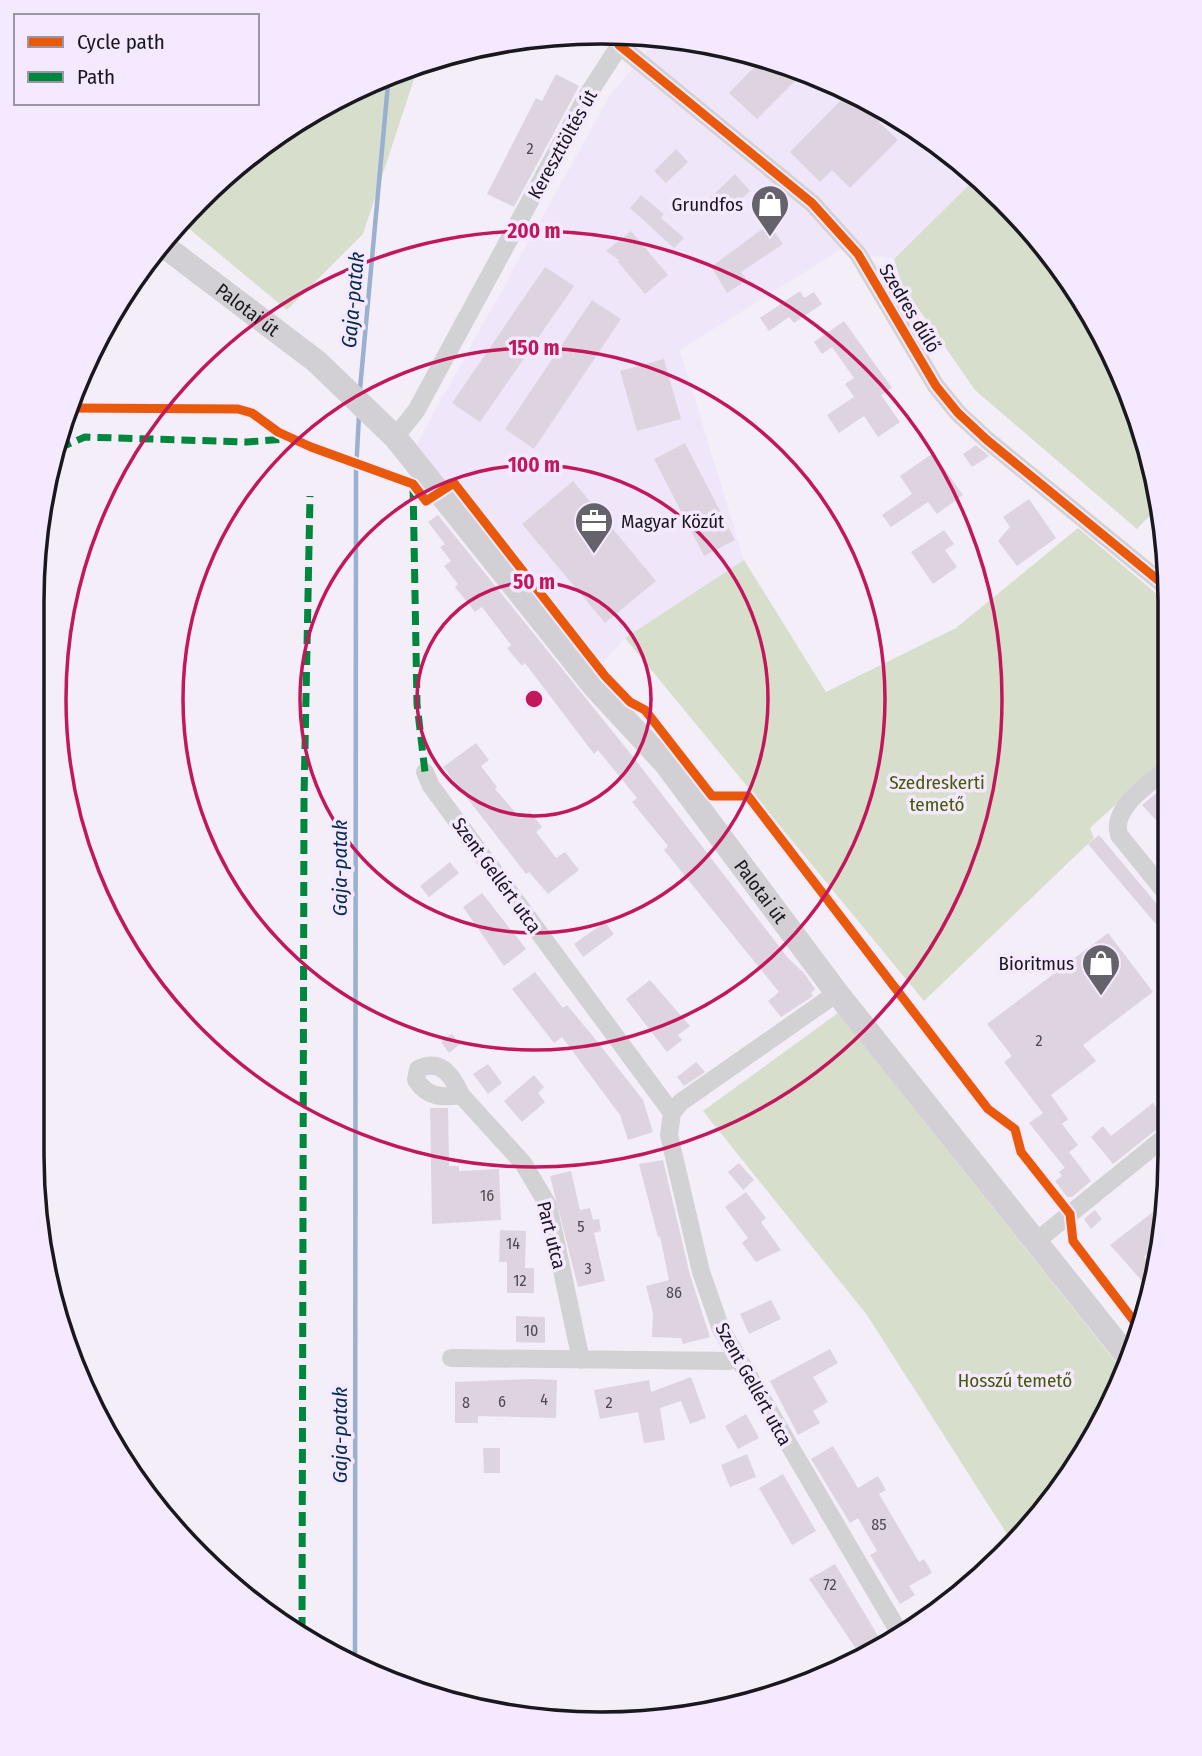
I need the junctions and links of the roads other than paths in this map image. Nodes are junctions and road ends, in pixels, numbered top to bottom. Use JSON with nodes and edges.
{"nodes":[{"id":1,"x":620,"y":45,"type":"edge"},
{"id":2,"x":629,"y":45,"type":"edge"},
{"id":3,"x":169,"y":250,"type":"edge"},
{"id":4,"x":390,"y":432,"type":"junction"},
{"id":5,"x":1157,"y":580,"type":"edge"},
{"id":6,"x":425,"y":772,"type":"dead end"},
{"id":7,"x":1158,"y":778,"type":"edge"},
{"id":8,"x":1158,"y":882,"type":"edge"},
{"id":9,"x":837,"y":993,"type":"junction"},
{"id":10,"x":461,"y":1095,"type":"dead end"},
{"id":11,"x":672,"y":1113,"type":"junction"},
{"id":12,"x":1158,"y":1143,"type":"edge"},
{"id":13,"x":1034,"y":1243,"type":"junction"},
{"id":14,"x":1123,"y":1351,"type":"edge"},
{"id":15,"x":735,"y":1356,"type":"junction"},
{"id":16,"x":451,"y":1358,"type":"dead end"},
{"id":17,"x":581,"y":1360,"type":"junction"},
{"id":18,"x":897,"y":1627,"type":"edge"}],
"edges":[{"from":1,"to":4,"type":"street","name":"Kereszttöltés út"},
{"from":2,"to":5,"type":"street","name":"Szedres dűlő"},
{"from":3,"to":4,"type":"main road","name":"Palotai út"},
{"from":4,"to":9,"type":"main road","name":"Palotai út"},
{"from":6,"to":11,"type":"street","name":"Szent Gellért utca"},
{"from":7,"to":8,"type":"street"},
{"from":9,"to":11,"type":"street"},
{"from":9,"to":13,"type":"main road","name":"Palotai út"},
{"from":10,"to":17,"type":"street","name":"Part utca"},
{"from":11,"to":15,"type":"street","name":"Szent Gellért utca"},
{"from":12,"to":13,"type":"street"},
{"from":13,"to":14,"type":"main road","name":"Palotai út"},
{"from":15,"to":17,"type":"street"},
{"from":15,"to":18,"type":"street","name":"Szent Gellért utca"},
{"from":16,"to":17,"type":"street"}]}
